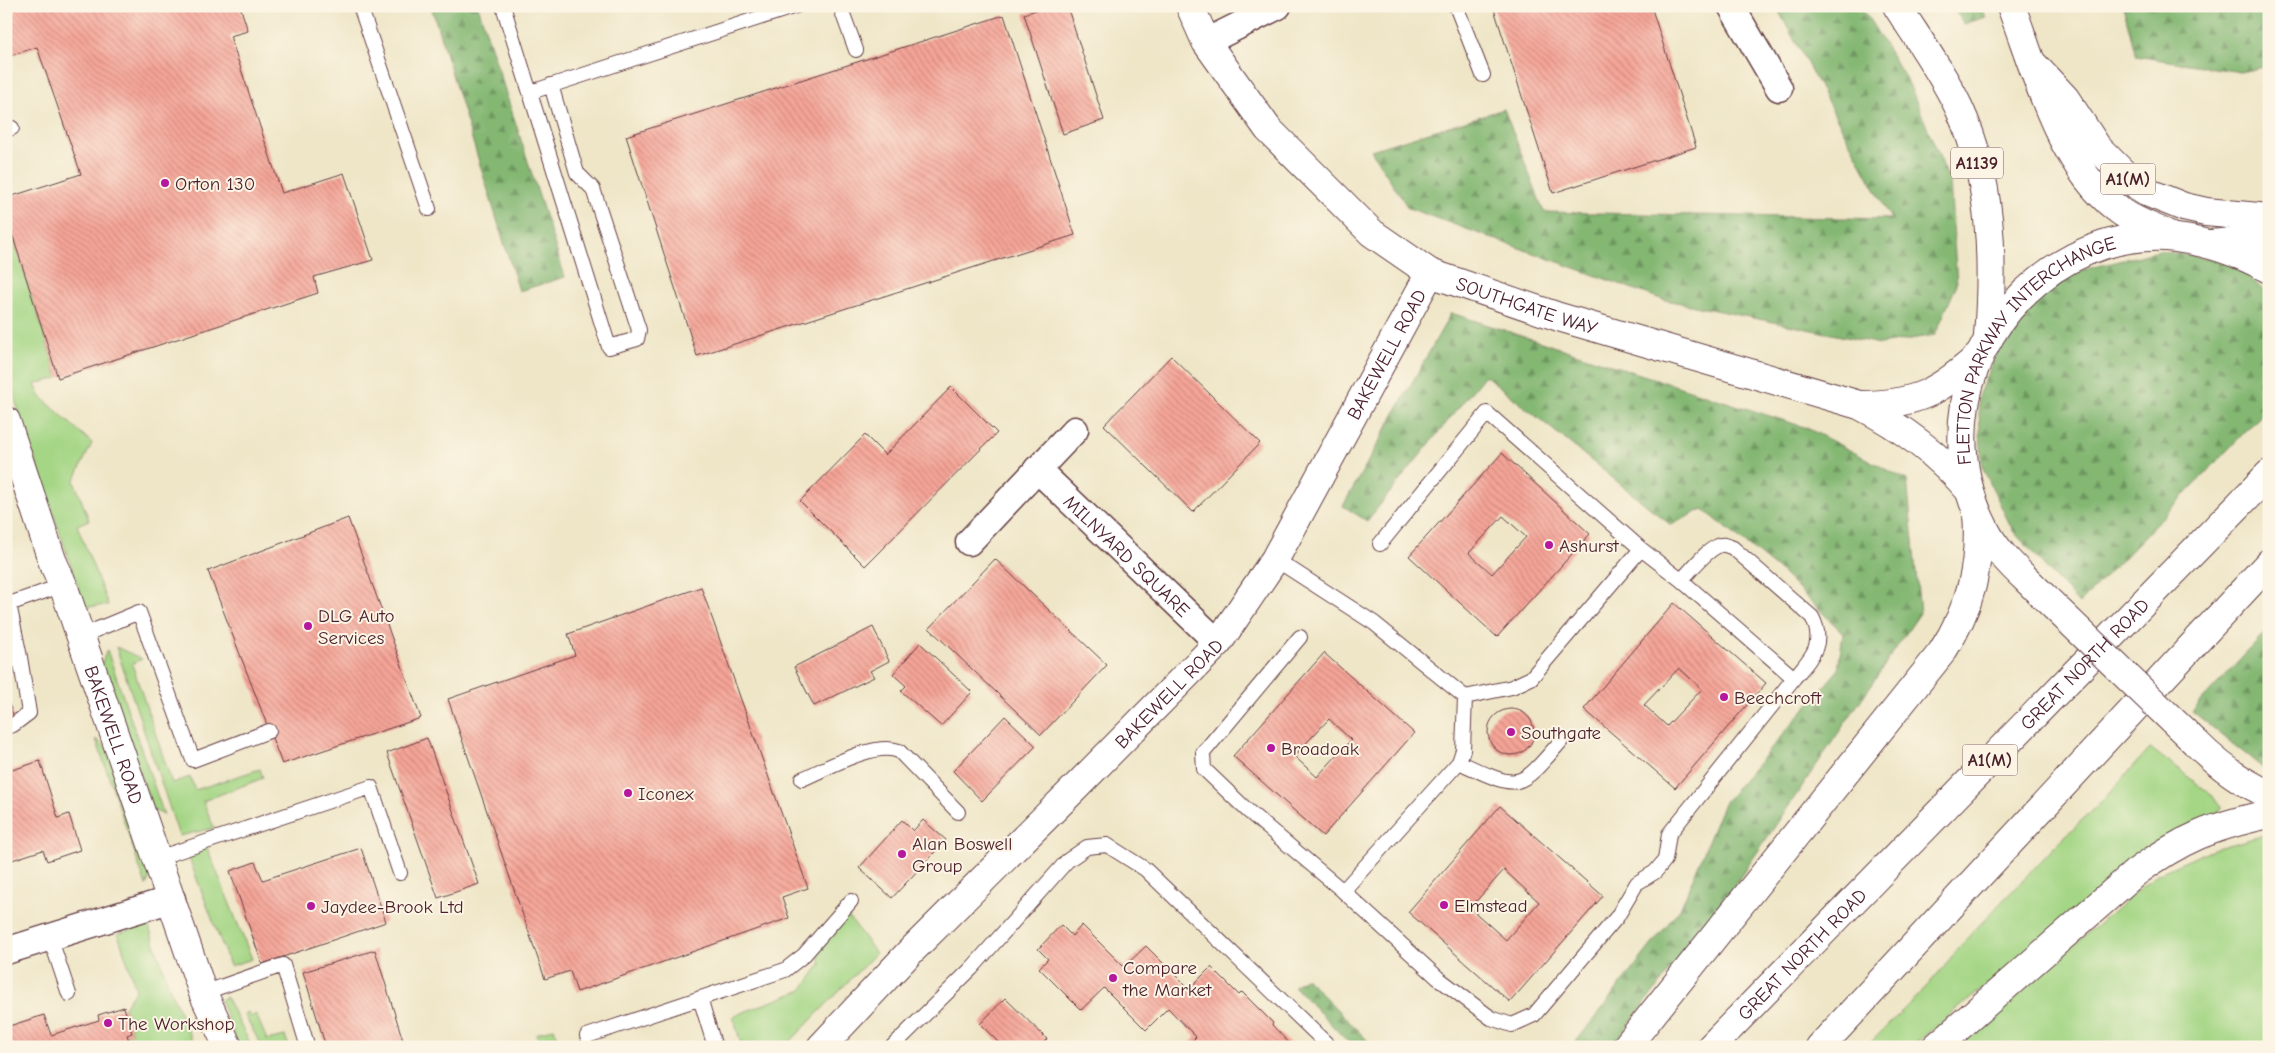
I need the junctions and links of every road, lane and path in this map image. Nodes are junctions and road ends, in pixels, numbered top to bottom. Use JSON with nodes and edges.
{"nodes":[{"id":1,"x":360,"y":6,"type":"edge"},
{"id":2,"x":504,"y":6,"type":"edge"},
{"id":3,"x":796,"y":6,"type":"edge"},
{"id":4,"x":840,"y":6,"type":"edge"},
{"id":5,"x":1190,"y":6,"type":"edge"},
{"id":6,"x":1278,"y":6,"type":"edge"},
{"id":7,"x":1456,"y":6,"type":"edge"},
{"id":8,"x":1731,"y":6,"type":"edge"},
{"id":9,"x":1897,"y":6,"type":"edge"},
{"id":10,"x":2011,"y":6,"type":"edge"},
{"id":11,"x":1206,"y":42,"type":"junction"},
{"id":12,"x":856,"y":50,"type":"dead end"},
{"id":13,"x":2034,"y":65,"type":"junction"},
{"id":14,"x":1483,"y":75,"type":"dead end"},
{"id":15,"x":551,"y":85,"type":"junction"},
{"id":16,"x":1779,"y":88,"type":"dead end"},
{"id":17,"x":531,"y":92,"type":"junction"},
{"id":18,"x":429,"y":209,"type":"dead end"},
{"id":19,"x":2269,"y":218,"type":"edge"},
{"id":20,"x":2269,"y":236,"type":"edge"},
{"id":21,"x":2175,"y":238,"type":"junction"},
{"id":22,"x":2211,"y":244,"type":"junction"},
{"id":23,"x":2269,"y":269,"type":"edge"},
{"id":24,"x":1430,"y":273,"type":"junction"},
{"id":25,"x":1984,"y":346,"type":"junction"},
{"id":26,"x":1859,"y":405,"type":"junction"},
{"id":27,"x":1075,"y":430,"type":"dead end"},
{"id":28,"x":9,"y":438,"type":"edge"},
{"id":29,"x":1037,"y":469,"type":"junction"},
{"id":30,"x":2269,"y":474,"type":"edge"},
{"id":31,"x":1973,"y":501,"type":"junction"},
{"id":32,"x":969,"y":542,"type":"dead end"},
{"id":33,"x":1380,"y":544,"type":"dead end"},
{"id":34,"x":1641,"y":549,"type":"junction"},
{"id":35,"x":1276,"y":558,"type":"junction"},
{"id":36,"x":2269,"y":563,"type":"edge"},
{"id":37,"x":1682,"y":580,"type":"junction"},
{"id":38,"x":63,"y":585,"type":"junction"},
{"id":39,"x":8,"y":602,"type":"edge"},
{"id":40,"x":81,"y":636,"type":"junction"},
{"id":41,"x":1300,"y":637,"type":"dead end"},
{"id":42,"x":1218,"y":643,"type":"junction"},
{"id":43,"x":13,"y":660,"type":"edge"},
{"id":44,"x":1794,"y":678,"type":"junction"},
{"id":45,"x":1466,"y":697,"type":"junction"},
{"id":46,"x":6,"y":727,"type":"edge"},
{"id":47,"x":269,"y":731,"type":"dead end"},
{"id":48,"x":1561,"y":741,"type":"dead end"},
{"id":49,"x":1459,"y":762,"type":"junction"},
{"id":50,"x":802,"y":779,"type":"dead end"},
{"id":51,"x":2269,"y":794,"type":"edge"},
{"id":52,"x":958,"y":812,"type":"dead end"},
{"id":53,"x":2269,"y":814,"type":"edge"},
{"id":54,"x":158,"y":858,"type":"junction"},
{"id":55,"x":400,"y":873,"type":"dead end"},
{"id":56,"x":1343,"y":892,"type":"junction"},
{"id":57,"x":172,"y":899,"type":"junction"},
{"id":58,"x":852,"y":901,"type":"dead end"},
{"id":59,"x":50,"y":937,"type":"junction"},
{"id":60,"x":6,"y":951,"type":"edge"},
{"id":61,"x":69,"y":994,"type":"dead end"},
{"id":62,"x":203,"y":994,"type":"junction"},
{"id":63,"x":700,"y":998,"type":"junction"},
{"id":64,"x":587,"y":1036,"type":"dead end"},
{"id":65,"x":306,"y":1041,"type":"dead end"},
{"id":66,"x":228,"y":1047,"type":"edge"},
{"id":67,"x":715,"y":1047,"type":"edge"},
{"id":68,"x":821,"y":1047,"type":"edge"},
{"id":69,"x":892,"y":1047,"type":"edge"},
{"id":70,"x":1330,"y":1047,"type":"edge"},
{"id":71,"x":1626,"y":1047,"type":"edge"},
{"id":72,"x":1711,"y":1047,"type":"edge"},
{"id":73,"x":1820,"y":1047,"type":"edge"},
{"id":74,"x":1936,"y":1047,"type":"edge"}],
"edges":[{"from":1,"to":18,"type":"lane"},
{"from":2,"to":17,"type":"lane"},
{"from":3,"to":15,"type":"lane"},
{"from":4,"to":12,"type":"lane"},
{"from":5,"to":11,"type":"main road","name":"SOUTHGATE WAY"},
{"from":6,"to":11,"type":"street"},
{"from":7,"to":14,"type":"lane"},
{"from":8,"to":16,"type":"street"},
{"from":9,"to":25,"type":"main road","number":"A1139"},
{"from":10,"to":13,"type":"main road"},
{"from":11,"to":24,"type":"main road","name":"SOUTHGATE WAY"},
{"from":13,"to":19,"type":"main road","number":"A1(M)"},
{"from":13,"to":21,"type":"main road"},
{"from":15,"to":17,"type":"lane"},
{"from":15,"to":17,"type":"lane"},
{"from":20,"to":22,"type":"main road"},
{"from":21,"to":22,"type":"main road","name":"FLETTON PARKWAY INTERCHANGE"},
{"from":21,"to":25,"type":"main road","name":"FLETTON PARKWAY INTERCHANGE"},
{"from":22,"to":23,"type":"main road","name":"FLETTON PARKWAY INTERCHANGE"},
{"from":24,"to":26,"type":"main road","name":"SOUTHGATE WAY"},
{"from":24,"to":35,"type":"main road","name":"BAKEWELL ROAD"},
{"from":25,"to":26,"type":"main road","name":"SOUTHGATE WAY"},
{"from":25,"to":31,"type":"main road","name":"FLETTON PARKWAY INTERCHANGE"},
{"from":26,"to":31,"type":"main road","name":"SOUTHGATE WAY"},
{"from":27,"to":29,"type":"street"},
{"from":28,"to":38,"type":"main road","name":"BAKEWELL ROAD"},
{"from":29,"to":32,"type":"street"},
{"from":29,"to":42,"type":"street","name":"MILNYARD SQUARE"},
{"from":30,"to":72,"type":"main road","name":"GREAT NORTH ROAD","number":"A1(M)"},
{"from":31,"to":51,"type":"main road","name":"FLETTON PARKWAY INTERCHANGE","bridge":true},
{"from":31,"to":71,"type":"main road"},
{"from":33,"to":34,"type":"lane"},
{"from":34,"to":37,"type":"lane"},
{"from":34,"to":45,"type":"lane"},
{"from":35,"to":42,"type":"main road","name":"BAKEWELL ROAD"},
{"from":35,"to":45,"type":"lane"},
{"from":36,"to":73,"type":"main road"},
{"from":37,"to":44,"type":"lane"},
{"from":37,"to":44,"type":"lane"},
{"from":38,"to":39,"type":"lane"},
{"from":38,"to":40,"type":"main road","name":"BAKEWELL ROAD"},
{"from":39,"to":43,"type":"lane"},
{"from":40,"to":47,"type":"lane"},
{"from":40,"to":54,"type":"main road","name":"BAKEWELL ROAD"},
{"from":41,"to":56,"type":"lane"},
{"from":42,"to":68,"type":"main road","name":"BAKEWELL ROAD"},
{"from":43,"to":46,"type":"lane"},
{"from":44,"to":56,"type":"lane"},
{"from":45,"to":49,"type":"lane"},
{"from":48,"to":49,"type":"lane"},
{"from":49,"to":56,"type":"lane"},
{"from":50,"to":52,"type":"lane"},
{"from":53,"to":74,"type":"main road"},
{"from":54,"to":55,"type":"lane"},
{"from":54,"to":57,"type":"main road","name":"BAKEWELL ROAD"},
{"from":57,"to":59,"type":"street"},
{"from":57,"to":62,"type":"main road","name":"BAKEWELL ROAD"},
{"from":58,"to":63,"type":"lane"},
{"from":59,"to":60,"type":"street"},
{"from":59,"to":61,"type":"lane"},
{"from":62,"to":65,"type":"lane"},
{"from":62,"to":66,"type":"main road","name":"BAKEWELL ROAD"},
{"from":63,"to":64,"type":"lane"},
{"from":63,"to":67,"type":"lane"},
{"from":69,"to":70,"type":"lane"}]}
